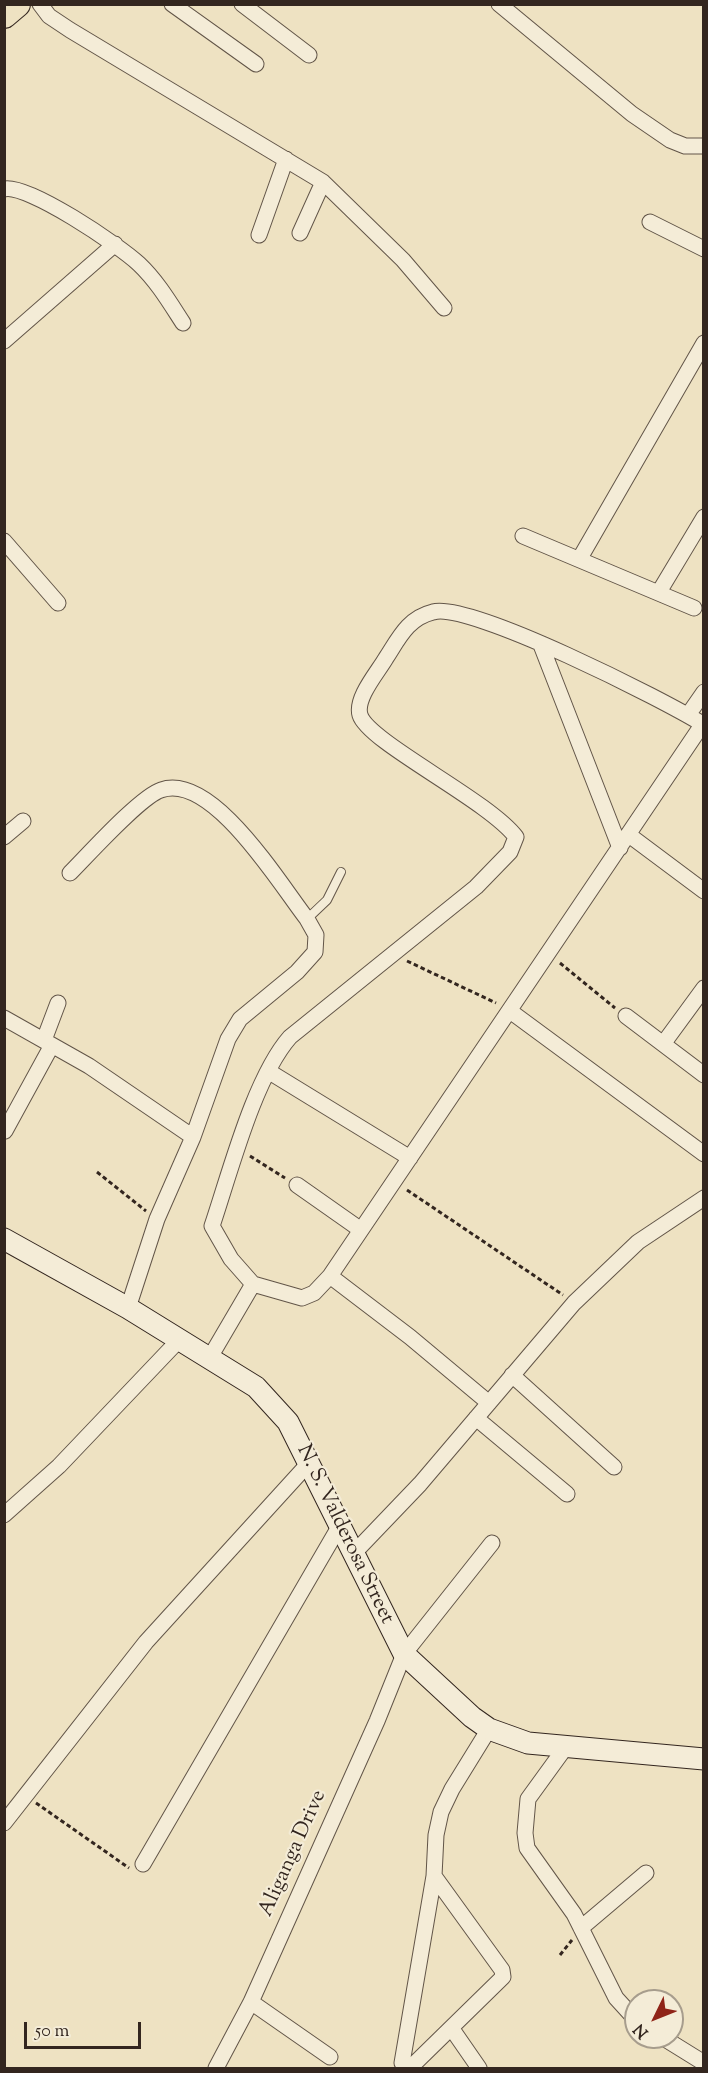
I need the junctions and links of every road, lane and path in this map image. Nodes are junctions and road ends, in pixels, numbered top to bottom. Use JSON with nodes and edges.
{"nodes":[{"id":1,"x":16,"y":4,"type":"edge"},
{"id":2,"x":40,"y":4,"type":"edge"},
{"id":3,"x":172,"y":4,"type":"edge"},
{"id":4,"x":242,"y":4,"type":"edge"},
{"id":5,"x":499,"y":4,"type":"edge"},
{"id":6,"x":4,"y":15,"type":"edge"},
{"id":7,"x":309,"y":55,"type":"dead end"},
{"id":8,"x":256,"y":64,"type":"dead end"},
{"id":9,"x":704,"y":146,"type":"edge"},
{"id":10,"x":286,"y":159,"type":"junction"},
{"id":11,"x":323,"y":182,"type":"junction"},
{"id":12,"x":4,"y":189,"type":"edge"},
{"id":13,"x":650,"y":222,"type":"dead end"},
{"id":14,"x":300,"y":233,"type":"dead end"},
{"id":15,"x":259,"y":235,"type":"dead end"},
{"id":16,"x":115,"y":244,"type":"junction"},
{"id":17,"x":704,"y":249,"type":"edge"},
{"id":18,"x":444,"y":308,"type":"dead end"},
{"id":19,"x":183,"y":323,"type":"dead end"},
{"id":20,"x":5,"y":340,"type":"edge"},
{"id":21,"x":704,"y":343,"type":"edge"},
{"id":22,"x":704,"y":517,"type":"edge"},
{"id":23,"x":523,"y":536,"type":"dead end"},
{"id":24,"x":4,"y":541,"type":"edge"},
{"id":25,"x":580,"y":558,"type":"junction"},
{"id":26,"x":659,"y":592,"type":"junction"},
{"id":27,"x":58,"y":603,"type":"dead end"},
{"id":28,"x":694,"y":608,"type":"dead end"},
{"id":29,"x":541,"y":645,"type":"junction"},
{"id":30,"x":704,"y":692,"type":"edge"},
{"id":31,"x":688,"y":715,"type":"junction"},
{"id":32,"x":703,"y":725,"type":"edge"},
{"id":33,"x":23,"y":821,"type":"dead end"},
{"id":34,"x":4,"y":837,"type":"edge"},
{"id":35,"x":625,"y":841,"type":"junction"},
{"id":36,"x":341,"y":872,"type":"dead end"},
{"id":37,"x":70,"y":873,"type":"dead end"},
{"id":38,"x":704,"y":891,"type":"edge"},
{"id":39,"x":307,"y":919,"type":"junction"},
{"id":40,"x":548,"y":954,"type":"junction"},
{"id":41,"x":394,"y":956,"type":"junction"},
{"id":42,"x":704,"y":988,"type":"edge"},
{"id":43,"x":58,"y":1003,"type":"dead end"},
{"id":44,"x":510,"y":1011,"type":"junction"},
{"id":45,"x":626,"y":1016,"type":"joint"},
{"id":46,"x":4,"y":1018,"type":"edge"},
{"id":47,"x":48,"y":1043,"type":"junction"},
{"id":48,"x":663,"y":1044,"type":"junction"},
{"id":49,"x":268,"y":1071,"type":"junction"},
{"id":50,"x":704,"y":1075,"type":"edge"},
{"id":51,"x":5,"y":1131,"type":"edge"},
{"id":52,"x":194,"y":1137,"type":"junction"},
{"id":53,"x":238,"y":1148,"type":"junction"},
{"id":54,"x":704,"y":1154,"type":"edge"},
{"id":55,"x":410,"y":1158,"type":"junction"},
{"id":56,"x":97,"y":1172,"type":"dead end"},
{"id":57,"x":395,"y":1182,"type":"junction"},
{"id":58,"x":297,"y":1185,"type":"joint"},
{"id":59,"x":704,"y":1198,"type":"edge"},
{"id":60,"x":157,"y":1219,"type":"junction"},
{"id":61,"x":361,"y":1230,"type":"junction"},
{"id":62,"x":4,"y":1239,"type":"edge"},
{"id":63,"x":330,"y":1276,"type":"junction"},
{"id":64,"x":253,"y":1284,"type":"junction"},
{"id":65,"x":574,"y":1303,"type":"junction"},
{"id":66,"x":128,"y":1308,"type":"junction"},
{"id":67,"x":179,"y":1340,"type":"junction"},
{"id":68,"x":209,"y":1359,"type":"junction"},
{"id":69,"x":512,"y":1376,"type":"junction"},
{"id":70,"x":489,"y":1403,"type":"junction"},
{"id":71,"x":476,"y":1418,"type":"junction"},
{"id":72,"x":309,"y":1463,"type":"junction"},
{"id":73,"x":614,"y":1467,"type":"dead end"},
{"id":74,"x":567,"y":1494,"type":"dead end"},
{"id":75,"x":7,"y":1508,"type":"edge"},
{"id":76,"x":339,"y":1527,"type":"junction"},
{"id":77,"x":492,"y":1543,"type":"dead end"},
{"id":78,"x":353,"y":1554,"type":"junction"},
{"id":79,"x":404,"y":1654,"type":"junction"},
{"id":80,"x":489,"y":1729,"type":"junction"},
{"id":81,"x":565,"y":1748,"type":"junction"},
{"id":82,"x":704,"y":1760,"type":"edge"},
{"id":83,"x":25,"y":1795,"type":"junction"},
{"id":84,"x":4,"y":1823,"type":"edge"},
{"id":85,"x":143,"y":1864,"type":"joint"},
{"id":86,"x":646,"y":1873,"type":"dead end"},
{"id":87,"x":434,"y":1876,"type":"junction"},
{"id":88,"x":581,"y":1928,"type":"junction"},
{"id":89,"x":251,"y":2002,"type":"junction"},
{"id":90,"x":624,"y":2007,"type":"edge"},
{"id":91,"x":452,"y":2029,"type":"junction"},
{"id":92,"x":682,"y":2049,"type":"edge"},
{"id":93,"x":330,"y":2057,"type":"dead end"},
{"id":94,"x":704,"y":2063,"type":"edge"},
{"id":95,"x":216,"y":2068,"type":"edge"},
{"id":96,"x":479,"y":2068,"type":"edge"}],
"edges":[{"from":1,"to":6,"type":"highway"},
{"from":2,"to":10,"type":"street"},
{"from":3,"to":8,"type":"street"},
{"from":4,"to":7,"type":"street"},
{"from":5,"to":9,"type":"street"},
{"from":10,"to":11,"type":"street"},
{"from":10,"to":15,"type":"street"},
{"from":11,"to":14,"type":"street"},
{"from":11,"to":18,"type":"street"},
{"from":12,"to":16,"type":"street"},
{"from":13,"to":17,"type":"street"},
{"from":16,"to":19,"type":"street"},
{"from":16,"to":20,"type":"street"},
{"from":21,"to":25,"type":"street"},
{"from":22,"to":26,"type":"street"},
{"from":23,"to":25,"type":"street"},
{"from":24,"to":27,"type":"street"},
{"from":25,"to":26,"type":"street"},
{"from":26,"to":28,"type":"street"},
{"from":29,"to":31,"type":"street"},
{"from":29,"to":35,"type":"street"},
{"from":29,"to":41,"type":"street"},
{"from":30,"to":31,"type":"street"},
{"from":31,"to":32,"type":"street"},
{"from":32,"to":35,"type":"street"},
{"from":33,"to":34,"type":"street"},
{"from":35,"to":38,"type":"street"},
{"from":35,"to":40,"type":"street"},
{"from":36,"to":39,"type":"lane"},
{"from":37,"to":39,"type":"street"},
{"from":39,"to":52,"type":"street"},
{"from":40,"to":44,"type":"street"},
{"from":40,"to":45,"type":"path"},
{"from":41,"to":44,"type":"path"},
{"from":41,"to":49,"type":"street"},
{"from":42,"to":48,"type":"street"},
{"from":43,"to":47,"type":"street"},
{"from":44,"to":54,"type":"street"},
{"from":44,"to":55,"type":"street"},
{"from":45,"to":48,"type":"street"},
{"from":46,"to":47,"type":"street"},
{"from":47,"to":51,"type":"street"},
{"from":47,"to":52,"type":"street"},
{"from":48,"to":50,"type":"street"},
{"from":49,"to":53,"type":"street"},
{"from":49,"to":55,"type":"street"},
{"from":52,"to":60,"type":"street"},
{"from":53,"to":58,"type":"path"},
{"from":53,"to":64,"type":"street"},
{"from":55,"to":57,"type":"street"},
{"from":56,"to":60,"type":"path"},
{"from":57,"to":61,"type":"street"},
{"from":57,"to":65,"type":"path"},
{"from":58,"to":61,"type":"street"},
{"from":59,"to":65,"type":"street"},
{"from":60,"to":66,"type":"street"},
{"from":61,"to":63,"type":"street"},
{"from":62,"to":66,"type":"main road","name":"N. S. Valderosa Street"},
{"from":63,"to":64,"type":"street"},
{"from":63,"to":70,"type":"street"},
{"from":64,"to":68,"type":"street"},
{"from":65,"to":69,"type":"street"},
{"from":66,"to":67,"type":"main road","name":"N. S. Valderosa Street"},
{"from":67,"to":68,"type":"main road","name":"N. S. Valderosa Street"},
{"from":67,"to":75,"type":"street"},
{"from":68,"to":72,"type":"main road","name":"N. S. Valderosa Street"},
{"from":69,"to":70,"type":"street"},
{"from":69,"to":73,"type":"street"},
{"from":70,"to":71,"type":"street"},
{"from":71,"to":74,"type":"street"},
{"from":71,"to":78,"type":"street"},
{"from":72,"to":76,"type":"main road","name":"N. S. Valderosa Street"},
{"from":72,"to":83,"type":"street"},
{"from":76,"to":78,"type":"main road","name":"N. S. Valderosa Street"},
{"from":76,"to":85,"type":"street"},
{"from":77,"to":79,"type":"street","name":"Aliganga Drive"},
{"from":78,"to":79,"type":"main road","name":"N. S. Valderosa Street"},
{"from":79,"to":80,"type":"main road","name":"N. S. Valderosa Street"},
{"from":79,"to":89,"type":"street","name":"Aliganga Drive"},
{"from":80,"to":81,"type":"main road","name":"N. S. Valderosa Street"},
{"from":80,"to":87,"type":"street"},
{"from":81,"to":82,"type":"main road","name":"N. S. Valderosa Street"},
{"from":81,"to":88,"type":"street"},
{"from":83,"to":84,"type":"street"},
{"from":83,"to":85,"type":"path"},
{"from":86,"to":88,"type":"street"},
{"from":87,"to":91,"type":"street"},
{"from":87,"to":91,"type":"street"},
{"from":88,"to":90,"type":"street"},
{"from":89,"to":93,"type":"street"},
{"from":89,"to":95,"type":"street","name":"Aliganga Drive"},
{"from":91,"to":96,"type":"street"},
{"from":92,"to":94,"type":"street"}]}
